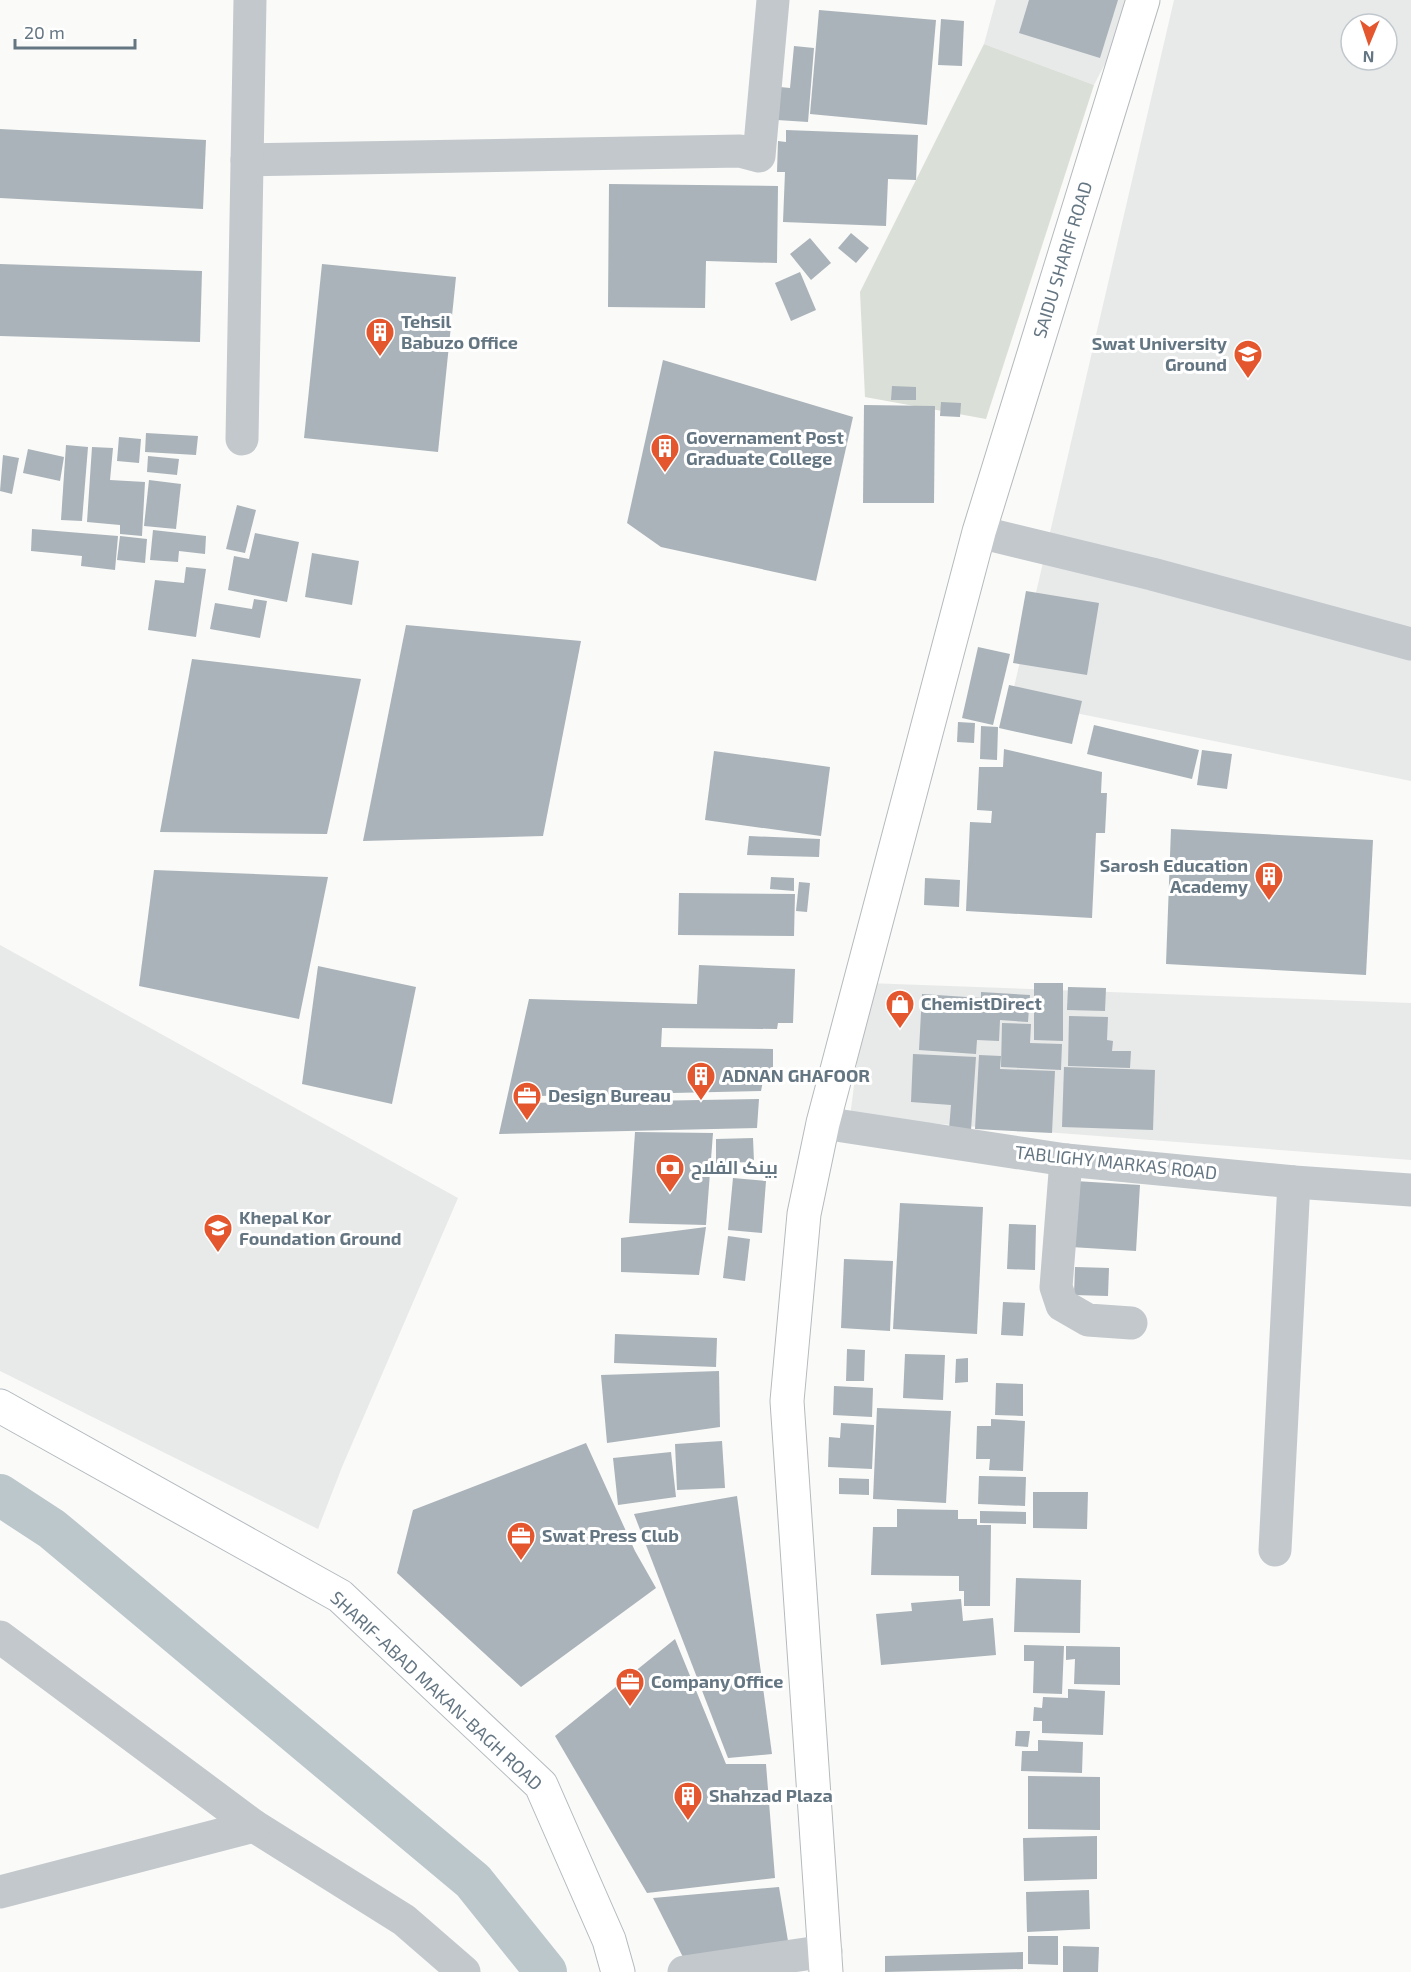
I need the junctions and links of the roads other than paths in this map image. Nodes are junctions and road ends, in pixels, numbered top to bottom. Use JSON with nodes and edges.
{"nodes":[{"id":1,"x":250,"y":0,"type":"edge"},
{"id":2,"x":773,"y":0,"type":"edge"},
{"id":3,"x":1143,"y":0,"type":"edge"},
{"id":4,"x":247,"y":160,"type":"junction"},
{"id":5,"x":242,"y":439,"type":"dead end"},
{"id":6,"x":975,"y":527,"type":"junction"},
{"id":7,"x":1411,"y":644,"type":"edge"},
{"id":8,"x":823,"y":1124,"type":"junction"},
{"id":9,"x":1066,"y":1160,"type":"junction"},
{"id":10,"x":1294,"y":1182,"type":"junction"},
{"id":11,"x":1411,"y":1190,"type":"edge"},
{"id":12,"x":1131,"y":1323,"type":"dead end"},
{"id":13,"x":0,"y":1406,"type":"edge"},
{"id":14,"x":1275,"y":1550,"type":"dead end"},
{"id":15,"x":1,"y":1638,"type":"edge"},
{"id":16,"x":254,"y":1826,"type":"junction"},
{"id":17,"x":0,"y":1892,"type":"edge"},
{"id":18,"x":823,"y":1962,"type":"edge"},
{"id":19,"x":464,"y":1972,"type":"edge"},
{"id":20,"x":618,"y":1972,"type":"edge"},
{"id":21,"x":684,"y":1972,"type":"edge"}],
"edges":[{"from":1,"to":4,"type":"street"},
{"from":2,"to":4,"type":"street"},
{"from":3,"to":6,"type":"main road","name":"SAIDU SHARIF ROAD"},
{"from":4,"to":5,"type":"street"},
{"from":6,"to":7,"type":"street"},
{"from":6,"to":8,"type":"main road"},
{"from":6,"to":18,"type":"main road"},
{"from":8,"to":9,"type":"street","name":"TABLIGHY MARKAS ROAD"},
{"from":8,"to":18,"type":"main road"},
{"from":9,"to":10,"type":"street","name":"TABLIGHY MARKAS ROAD"},
{"from":9,"to":12,"type":"street"},
{"from":10,"to":11,"type":"street","name":"TABLIGHY MARKAS ROAD"},
{"from":10,"to":14,"type":"street"},
{"from":13,"to":20,"type":"main road","name":"SHARIF-ABAD MAKAN-BAGH ROAD"},
{"from":15,"to":16,"type":"street"},
{"from":16,"to":17,"type":"street"},
{"from":16,"to":19,"type":"street"},
{"from":18,"to":21,"type":"street"}]}
